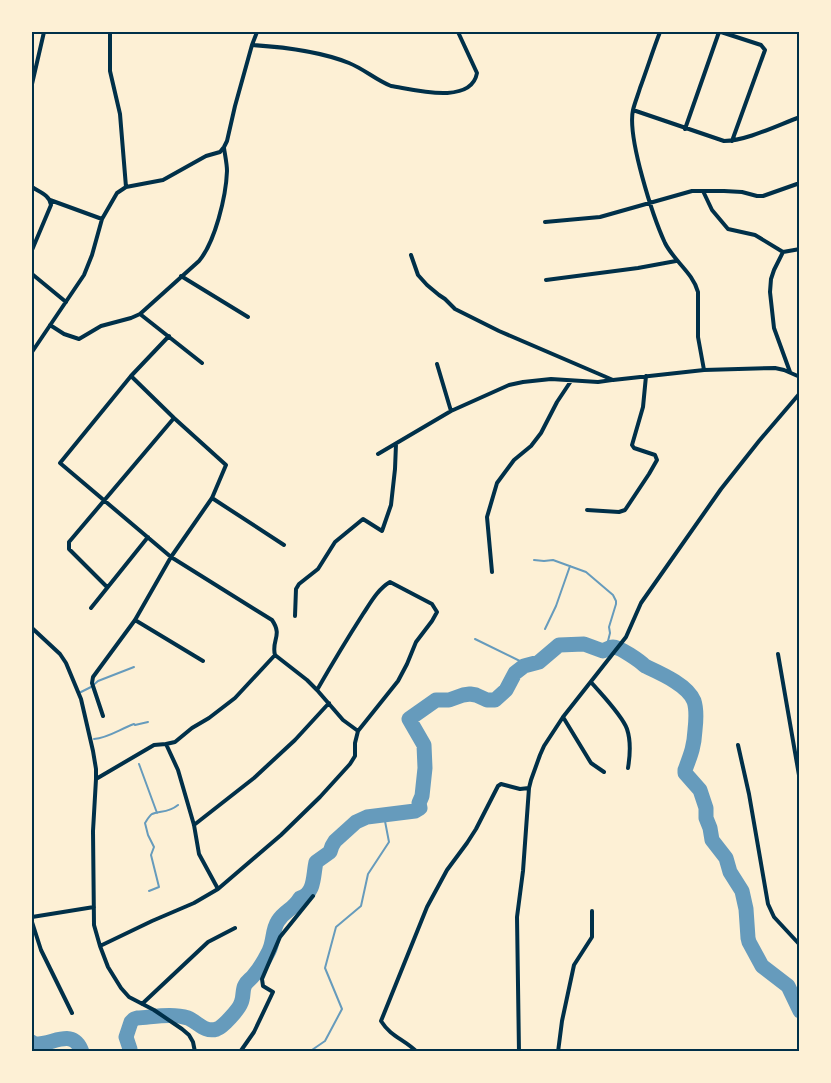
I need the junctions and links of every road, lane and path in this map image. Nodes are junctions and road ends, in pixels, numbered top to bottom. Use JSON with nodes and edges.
{"nodes":[{"id":1,"x":44,"y":32,"type":"edge"},
{"id":2,"x":110,"y":32,"type":"edge"},
{"id":3,"x":257,"y":32,"type":"edge"},
{"id":4,"x":458,"y":32,"type":"edge"},
{"id":5,"x":660,"y":32,"type":"edge"},
{"id":6,"x":720,"y":32,"type":"edge"},
{"id":7,"x":252,"y":45,"type":"junction"},
{"id":8,"x":32,"y":84,"type":"edge"},
{"id":9,"x":633,"y":110,"type":"junction"},
{"id":10,"x":800,"y":117,"type":"edge"},
{"id":11,"x":685,"y":129,"type":"junction"},
{"id":12,"x":732,"y":141,"type":"junction"},
{"id":13,"x":224,"y":147,"type":"junction"},
{"id":14,"x":796,"y":184,"type":"dead end"},
{"id":15,"x":32,"y":187,"type":"edge"},
{"id":16,"x":126,"y":187,"type":"junction"},
{"id":17,"x":703,"y":191,"type":"junction"},
{"id":18,"x":50,"y":200,"type":"junction"},
{"id":19,"x":651,"y":203,"type":"junction"},
{"id":20,"x":102,"y":219,"type":"junction"},
{"id":21,"x":545,"y":222,"type":"dead end"},
{"id":22,"x":800,"y":249,"type":"edge"},
{"id":23,"x":32,"y":250,"type":"edge"},
{"id":24,"x":783,"y":252,"type":"junction"},
{"id":25,"x":411,"y":255,"type":"dead end"},
{"id":26,"x":677,"y":261,"type":"junction"},
{"id":27,"x":32,"y":274,"type":"edge"},
{"id":28,"x":181,"y":276,"type":"junction"},
{"id":29,"x":546,"y":280,"type":"dead end"},
{"id":30,"x":66,"y":302,"type":"junction"},
{"id":31,"x":140,"y":314,"type":"junction"},
{"id":32,"x":248,"y":317,"type":"dead end"},
{"id":33,"x":50,"y":325,"type":"junction"},
{"id":34,"x":169,"y":336,"type":"junction"},
{"id":35,"x":32,"y":352,"type":"edge"},
{"id":36,"x":202,"y":363,"type":"dead end"},
{"id":37,"x":436,"y":364,"type":"dead end"},
{"id":38,"x":704,"y":370,"type":"junction"},
{"id":39,"x":790,"y":372,"type":"junction"},
{"id":40,"x":131,"y":376,"type":"junction"},
{"id":41,"x":646,"y":376,"type":"junction"},
{"id":42,"x":800,"y":377,"type":"edge"},
{"id":43,"x":613,"y":380,"type":"junction"},
{"id":44,"x":571,"y":381,"type":"junction"},
{"id":45,"x":800,"y":393,"type":"edge"},
{"id":46,"x":451,"y":411,"type":"junction"},
{"id":47,"x":174,"y":418,"type":"junction"},
{"id":48,"x":396,"y":444,"type":"junction"},
{"id":49,"x":378,"y":454,"type":"dead end"},
{"id":50,"x":212,"y":498,"type":"junction"},
{"id":51,"x":104,"y":501,"type":"junction"},
{"id":52,"x":587,"y":510,"type":"dead end"},
{"id":53,"x":148,"y":537,"type":"junction"},
{"id":54,"x":284,"y":545,"type":"dead end"},
{"id":55,"x":171,"y":557,"type":"junction"},
{"id":56,"x":492,"y":572,"type":"dead end"},
{"id":57,"x":108,"y":587,"type":"junction"},
{"id":58,"x":91,"y":608,"type":"dead end"},
{"id":59,"x":295,"y":616,"type":"dead end"},
{"id":60,"x":135,"y":620,"type":"junction"},
{"id":61,"x":32,"y":628,"type":"edge"},
{"id":62,"x":778,"y":654,"type":"dead end"},
{"id":63,"x":275,"y":656,"type":"junction"},
{"id":64,"x":203,"y":661,"type":"dead end"},
{"id":65,"x":591,"y":682,"type":"junction"},
{"id":66,"x":317,"y":690,"type":"junction"},
{"id":67,"x":329,"y":703,"type":"junction"},
{"id":68,"x":103,"y":716,"type":"dead end"},
{"id":69,"x":563,"y":717,"type":"junction"},
{"id":70,"x":358,"y":731,"type":"junction"},
{"id":71,"x":166,"y":744,"type":"junction"},
{"id":72,"x":738,"y":745,"type":"dead end"},
{"id":73,"x":628,"y":768,"type":"dead end"},
{"id":74,"x":604,"y":772,"type":"dead end"},
{"id":75,"x":96,"y":779,"type":"junction"},
{"id":76,"x":799,"y":780,"type":"edge"},
{"id":77,"x":529,"y":788,"type":"junction"},
{"id":78,"x":194,"y":825,"type":"junction"},
{"id":79,"x":218,"y":889,"type":"junction"},
{"id":80,"x":313,"y":896,"type":"dead end"},
{"id":81,"x":94,"y":907,"type":"junction"},
{"id":82,"x":592,"y":911,"type":"dead end"},
{"id":83,"x":32,"y":917,"type":"edge"},
{"id":84,"x":32,"y":922,"type":"edge"},
{"id":85,"x":235,"y":928,"type":"dead end"},
{"id":86,"x":800,"y":945,"type":"edge"},
{"id":87,"x":100,"y":946,"type":"junction"},
{"id":88,"x":142,"y":1004,"type":"junction"},
{"id":89,"x":72,"y":1013,"type":"dead end"},
{"id":90,"x":195,"y":1052,"type":"edge"},
{"id":91,"x":240,"y":1052,"type":"edge"},
{"id":92,"x":417,"y":1052,"type":"edge"},
{"id":93,"x":519,"y":1052,"type":"edge"},
{"id":94,"x":558,"y":1052,"type":"edge"}],
"edges":[{"from":1,"to":8,"type":"street"},
{"from":2,"to":16,"type":"street"},
{"from":3,"to":7,"type":"street"},
{"from":4,"to":7,"type":"street"},
{"from":5,"to":9,"type":"street"},
{"from":6,"to":11,"type":"street"},
{"from":6,"to":12,"type":"street"},
{"from":7,"to":13,"type":"street"},
{"from":9,"to":11,"type":"street"},
{"from":9,"to":19,"type":"street"},
{"from":10,"to":12,"type":"street"},
{"from":11,"to":12,"type":"street"},
{"from":13,"to":16,"type":"street"},
{"from":13,"to":28,"type":"street"},
{"from":14,"to":17,"type":"street"},
{"from":15,"to":18,"type":"street"},
{"from":16,"to":20,"type":"street"},
{"from":17,"to":19,"type":"street"},
{"from":17,"to":24,"type":"street"},
{"from":18,"to":20,"type":"street"},
{"from":18,"to":23,"type":"street"},
{"from":19,"to":21,"type":"street"},
{"from":19,"to":26,"type":"street"},
{"from":20,"to":30,"type":"street"},
{"from":22,"to":24,"type":"street"},
{"from":24,"to":39,"type":"street"},
{"from":25,"to":43,"type":"street"},
{"from":26,"to":29,"type":"street"},
{"from":26,"to":38,"type":"street"},
{"from":27,"to":30,"type":"street"},
{"from":28,"to":31,"type":"street"},
{"from":28,"to":32,"type":"street"},
{"from":30,"to":33,"type":"street"},
{"from":31,"to":33,"type":"street"},
{"from":31,"to":34,"type":"street"},
{"from":33,"to":35,"type":"street"},
{"from":34,"to":36,"type":"street"},
{"from":34,"to":40,"type":"street"},
{"from":37,"to":46,"type":"street"},
{"from":38,"to":39,"type":"street"},
{"from":38,"to":41,"type":"street"},
{"from":39,"to":42,"type":"street"},
{"from":40,"to":47,"type":"street"},
{"from":40,"to":51,"type":"street"},
{"from":41,"to":43,"type":"street"},
{"from":41,"to":52,"type":"street"},
{"from":43,"to":44,"type":"street"},
{"from":44,"to":46,"type":"street"},
{"from":44,"to":56,"type":"street"},
{"from":45,"to":65,"type":"street"},
{"from":46,"to":48,"type":"street"},
{"from":47,"to":50,"type":"street"},
{"from":47,"to":51,"type":"street"},
{"from":48,"to":49,"type":"street"},
{"from":48,"to":59,"type":"street"},
{"from":50,"to":54,"type":"street"},
{"from":50,"to":55,"type":"street"},
{"from":51,"to":53,"type":"street"},
{"from":51,"to":57,"type":"street"},
{"from":53,"to":55,"type":"street"},
{"from":53,"to":57,"type":"street"},
{"from":55,"to":60,"type":"street"},
{"from":55,"to":63,"type":"street"},
{"from":57,"to":58,"type":"street"},
{"from":60,"to":64,"type":"street"},
{"from":60,"to":68,"type":"street"},
{"from":61,"to":75,"type":"street"},
{"from":62,"to":76,"type":"street"},
{"from":63,"to":66,"type":"street"},
{"from":63,"to":71,"type":"street"},
{"from":65,"to":69,"type":"street"},
{"from":65,"to":73,"type":"street"},
{"from":66,"to":67,"type":"street"},
{"from":66,"to":70,"type":"street"},
{"from":67,"to":70,"type":"street"},
{"from":67,"to":78,"type":"street"},
{"from":69,"to":74,"type":"street"},
{"from":69,"to":77,"type":"street"},
{"from":70,"to":79,"type":"street"},
{"from":71,"to":75,"type":"street"},
{"from":71,"to":78,"type":"street"},
{"from":72,"to":86,"type":"street"},
{"from":75,"to":81,"type":"street"},
{"from":77,"to":92,"type":"street"},
{"from":77,"to":93,"type":"street"},
{"from":78,"to":79,"type":"street"},
{"from":79,"to":87,"type":"street"},
{"from":80,"to":91,"type":"street"},
{"from":81,"to":83,"type":"street"},
{"from":81,"to":87,"type":"street"},
{"from":82,"to":94,"type":"street"},
{"from":84,"to":89,"type":"street"},
{"from":85,"to":88,"type":"street"},
{"from":87,"to":88,"type":"street"},
{"from":88,"to":90,"type":"street"}]}
